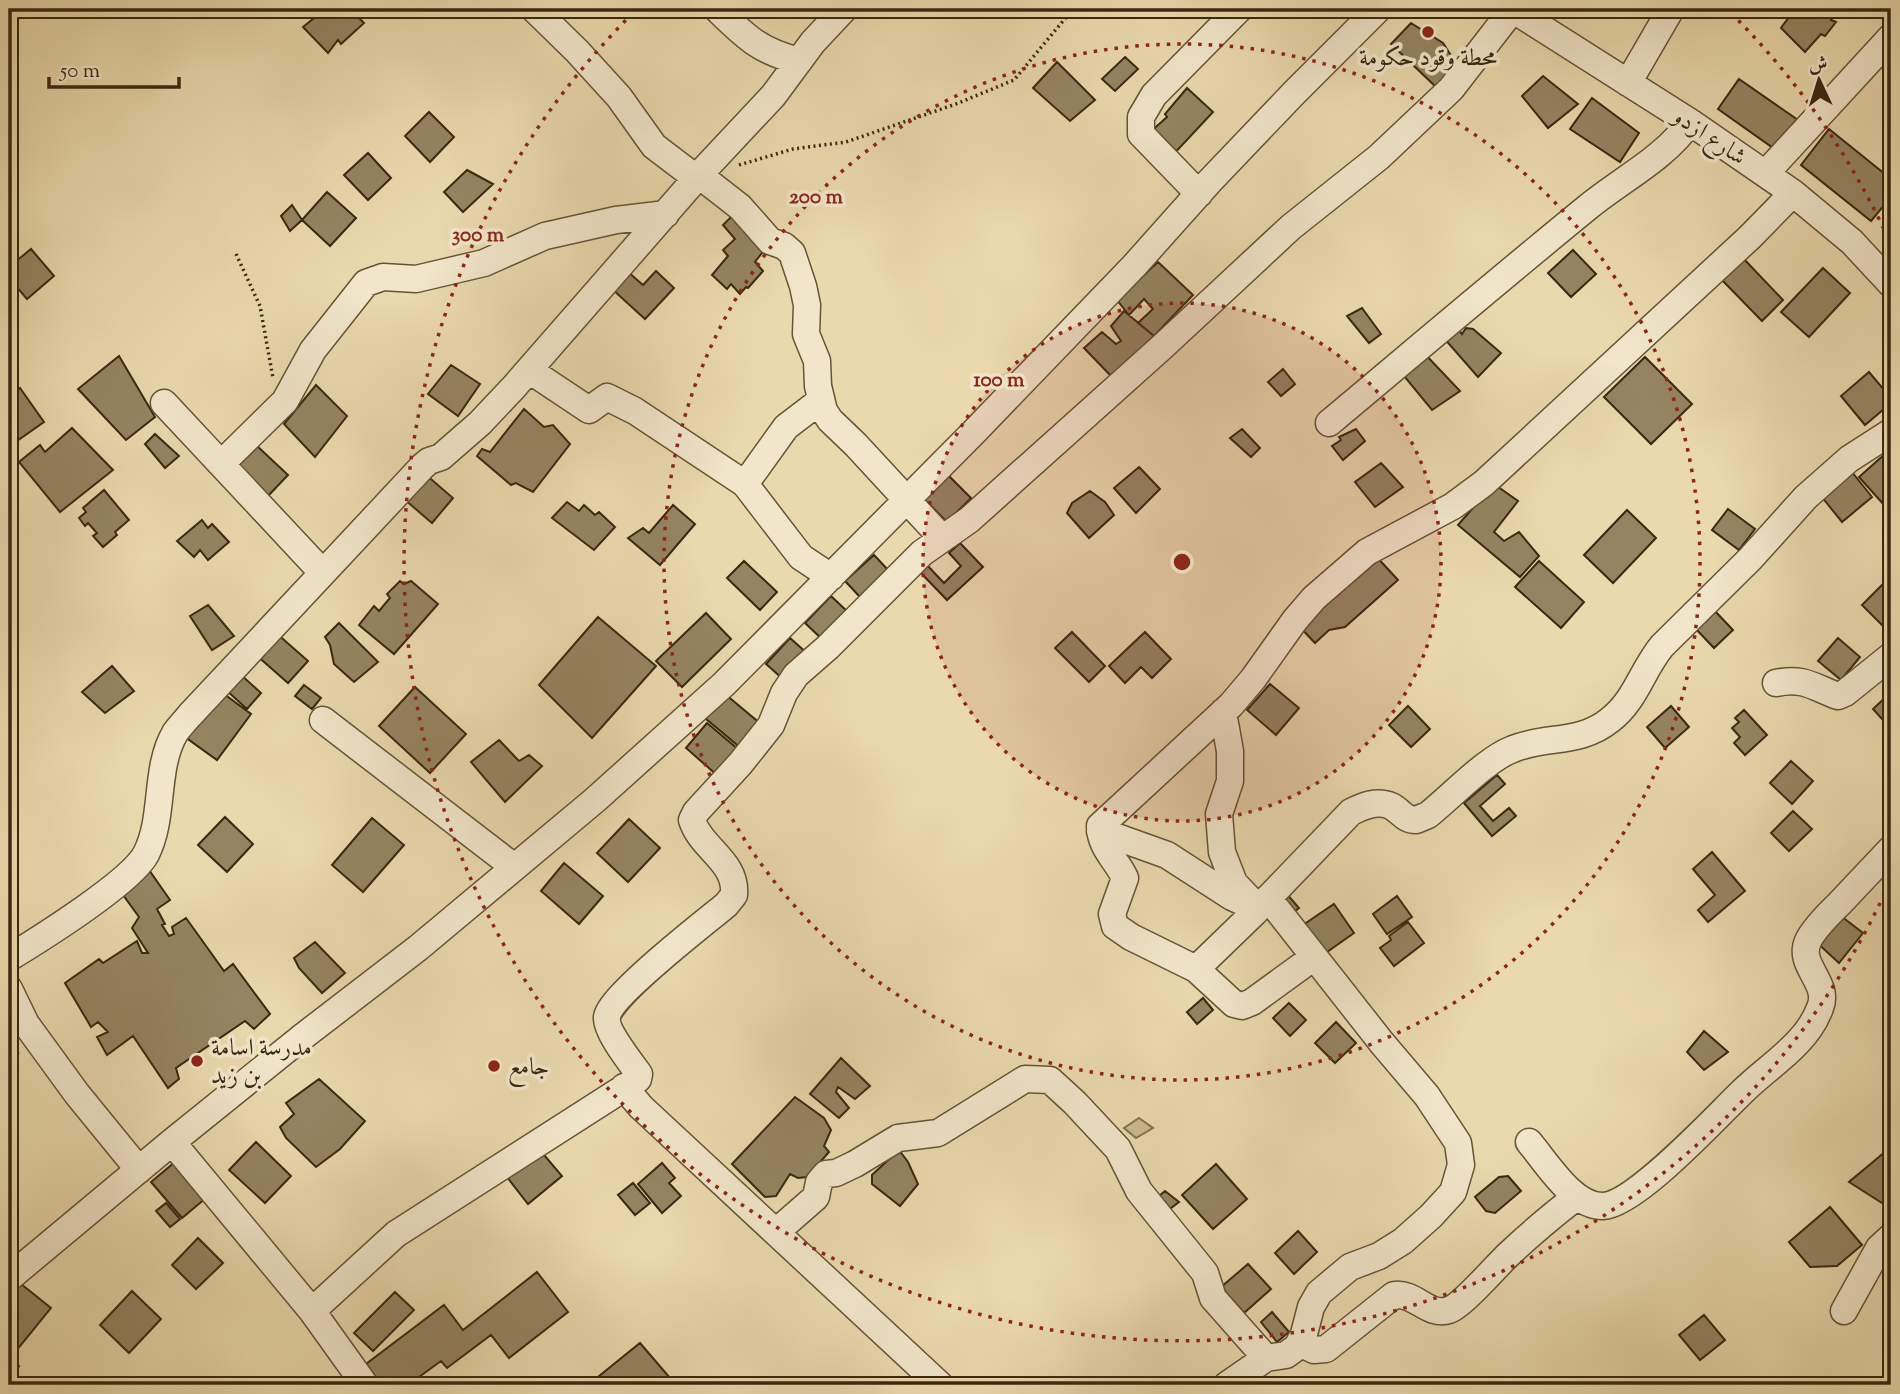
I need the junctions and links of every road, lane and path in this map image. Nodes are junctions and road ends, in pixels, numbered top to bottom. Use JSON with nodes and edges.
{"nodes":[{"id":1,"x":534,"y":9,"type":"edge"},
{"id":2,"x":717,"y":9,"type":"edge"},
{"id":3,"x":844,"y":9,"type":"edge"},
{"id":4,"x":1073,"y":9,"type":"edge"},
{"id":5,"x":1239,"y":9,"type":"edge"},
{"id":6,"x":1378,"y":9,"type":"edge"},
{"id":7,"x":1513,"y":9,"type":"edge"},
{"id":8,"x":1671,"y":9,"type":"edge"},
{"id":9,"x":1891,"y":37,"type":"edge"},
{"id":10,"x":799,"y":61,"type":"junction"},
{"id":11,"x":1628,"y":83,"type":"junction"},
{"id":12,"x":1690,"y":122,"type":"junction"},
{"id":13,"x":739,"y":165,"type":"dead end"},
{"id":14,"x":1766,"y":173,"type":"junction"},
{"id":15,"x":698,"y":176,"type":"junction"},
{"id":16,"x":1793,"y":193,"type":"junction"},
{"id":17,"x":1199,"y":194,"type":"junction"},
{"id":18,"x":666,"y":214,"type":"junction"},
{"id":19,"x":236,"y":254,"type":"dead end"},
{"id":20,"x":1891,"y":284,"type":"edge"},
{"id":21,"x":529,"y":370,"type":"junction"},
{"id":22,"x":285,"y":401,"type":"junction"},
{"id":23,"x":820,"y":401,"type":"junction"},
{"id":24,"x":164,"y":403,"type":"dead end"},
{"id":25,"x":1329,"y":423,"type":"dead end"},
{"id":26,"x":1891,"y":432,"type":"edge"},
{"id":27,"x":221,"y":464,"type":"junction"},
{"id":28,"x":745,"y":484,"type":"junction"},
{"id":29,"x":907,"y":500,"type":"junction"},
{"id":30,"x":942,"y":538,"type":"junction"},
{"id":31,"x":322,"y":572,"type":"junction"},
{"id":32,"x":831,"y":577,"type":"junction"},
{"id":33,"x":1891,"y":656,"type":"edge"},
{"id":34,"x":1776,"y":683,"type":"dead end"},
{"id":35,"x":1223,"y":712,"type":"junction"},
{"id":36,"x":323,"y":720,"type":"dead end"},
{"id":37,"x":1100,"y":831,"type":"junction"},
{"id":38,"x":1891,"y":849,"type":"edge"},
{"id":39,"x":514,"y":867,"type":"junction"},
{"id":40,"x":1263,"y":903,"type":"junction"},
{"id":41,"x":1314,"y":957,"type":"junction"},
{"id":42,"x":9,"y":958,"type":"edge"},
{"id":43,"x":1196,"y":969,"type":"junction"},
{"id":44,"x":9,"y":989,"type":"edge"},
{"id":45,"x":624,"y":1087,"type":"junction"},
{"id":46,"x":172,"y":1142,"type":"junction"},
{"id":47,"x":1530,"y":1142,"type":"dead end"},
{"id":48,"x":139,"y":1170,"type":"junction"},
{"id":49,"x":1576,"y":1197,"type":"junction"},
{"id":50,"x":776,"y":1232,"type":"junction"},
{"id":51,"x":1891,"y":1237,"type":"edge"},
{"id":52,"x":9,"y":1278,"type":"edge"},
{"id":53,"x":312,"y":1311,"type":"junction"},
{"id":54,"x":1844,"y":1311,"type":"dead end"},
{"id":55,"x":1300,"y":1343,"type":"junction"},
{"id":56,"x":1266,"y":1358,"type":"junction"},
{"id":57,"x":365,"y":1385,"type":"edge"},
{"id":58,"x":940,"y":1385,"type":"edge"},
{"id":59,"x":1227,"y":1385,"type":"edge"}],
"edges":[{"from":1,"to":15,"type":"street"},
{"from":2,"to":10,"type":"street"},
{"from":3,"to":10,"type":"street"},
{"from":4,"to":13,"type":"path"},
{"from":5,"to":17,"type":"street"},
{"from":6,"to":17,"type":"street"},
{"from":7,"to":11,"type":"street","name":"شارع ازدو"},
{"from":7,"to":30,"type":"street"},
{"from":8,"to":11,"type":"street"},
{"from":9,"to":14,"type":"street"},
{"from":10,"to":15,"type":"street"},
{"from":11,"to":12,"type":"street","name":"شارع ازدو"},
{"from":12,"to":14,"type":"street","name":"شارع ازدو"},
{"from":12,"to":25,"type":"street"},
{"from":14,"to":16,"type":"street","name":"شارع ازدو"},
{"from":15,"to":18,"type":"street"},
{"from":15,"to":23,"type":"street"},
{"from":16,"to":20,"type":"street","name":"شارع ازدو"},
{"from":16,"to":35,"type":"street"},
{"from":17,"to":29,"type":"street"},
{"from":18,"to":21,"type":"street"},
{"from":18,"to":22,"type":"street"},
{"from":19,"to":22,"type":"path"},
{"from":21,"to":28,"type":"street"},
{"from":21,"to":31,"type":"street"},
{"from":22,"to":27,"type":"street"},
{"from":23,"to":28,"type":"street"},
{"from":23,"to":29,"type":"street"},
{"from":24,"to":27,"type":"street"},
{"from":26,"to":40,"type":"street"},
{"from":27,"to":31,"type":"street"},
{"from":28,"to":32,"type":"street"},
{"from":29,"to":30,"type":"street"},
{"from":29,"to":32,"type":"street"},
{"from":30,"to":45,"type":"street"},
{"from":31,"to":42,"type":"street"},
{"from":32,"to":39,"type":"street"},
{"from":33,"to":34,"type":"street"},
{"from":35,"to":37,"type":"street"},
{"from":35,"to":40,"type":"street"},
{"from":36,"to":39,"type":"street"},
{"from":37,"to":40,"type":"street"},
{"from":37,"to":43,"type":"street"},
{"from":38,"to":49,"type":"street"},
{"from":39,"to":46,"type":"street"},
{"from":40,"to":41,"type":"street"},
{"from":40,"to":43,"type":"street"},
{"from":41,"to":43,"type":"street"},
{"from":41,"to":55,"type":"street"},
{"from":44,"to":48,"type":"street"},
{"from":45,"to":50,"type":"street"},
{"from":45,"to":53,"type":"street"},
{"from":46,"to":48,"type":"street"},
{"from":46,"to":53,"type":"street"},
{"from":47,"to":49,"type":"street"},
{"from":48,"to":52,"type":"street"},
{"from":49,"to":55,"type":"street"},
{"from":50,"to":56,"type":"street"},
{"from":50,"to":58,"type":"street"},
{"from":51,"to":54,"type":"street"},
{"from":53,"to":57,"type":"street"},
{"from":55,"to":56,"type":"street"},
{"from":56,"to":59,"type":"street"}]}
